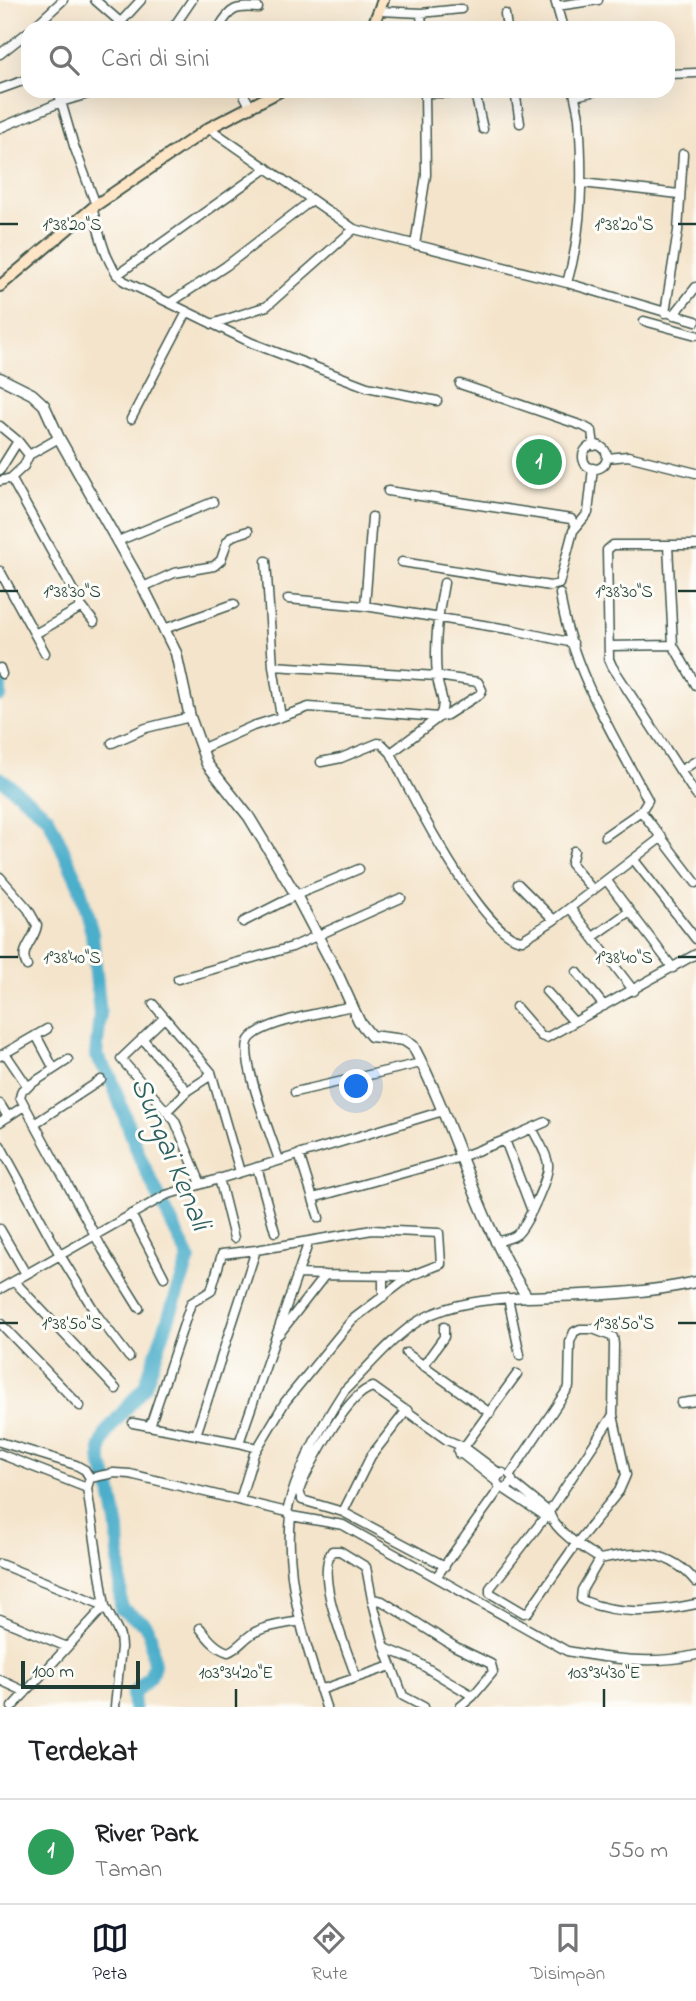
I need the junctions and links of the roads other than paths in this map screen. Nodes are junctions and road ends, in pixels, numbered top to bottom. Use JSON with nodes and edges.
{"nodes":[{"id":1,"x":63,"y":0,"type":"edge"},
{"id":2,"x":95,"y":0,"type":"edge"},
{"id":3,"x":141,"y":0,"type":"edge"},
{"id":4,"x":192,"y":0,"type":"edge"},
{"id":5,"x":598,"y":0,"type":"edge"},
{"id":6,"x":556,"y":3,"type":"edge"},
{"id":7,"x":381,"y":6,"type":"edge"},
{"id":8,"x":258,"y":8,"type":"dead end"},
{"id":9,"x":461,"y":9,"type":"dead end"},
{"id":10,"x":421,"y":13,"type":"junction"},
{"id":11,"x":505,"y":14,"type":"dead end"},
{"id":12,"x":46,"y":21,"type":"edge"},
{"id":13,"x":118,"y":21,"type":"edge"},
{"id":14,"x":127,"y":21,"type":"edge"},
{"id":15,"x":178,"y":21,"type":"edge"},
{"id":16,"x":224,"y":21,"type":"edge"},
{"id":17,"x":422,"y":21,"type":"edge"},
{"id":18,"x":506,"y":21,"type":"edge"},
{"id":19,"x":561,"y":21,"type":"edge"},
{"id":20,"x":21,"y":38,"type":"edge"},
{"id":21,"x":0,"y":54,"type":"edge"},
{"id":22,"x":696,"y":73,"type":"edge"},
{"id":23,"x":675,"y":74,"type":"edge"},
{"id":24,"x":21,"y":82,"type":"edge"},
{"id":25,"x":0,"y":89,"type":"edge"},
{"id":26,"x":60,"y":98,"type":"edge"},
{"id":27,"x":74,"y":98,"type":"edge"},
{"id":28,"x":246,"y":98,"type":"edge"},
{"id":29,"x":266,"y":98,"type":"edge"},
{"id":30,"x":425,"y":98,"type":"edge"},
{"id":31,"x":476,"y":98,"type":"edge"},
{"id":32,"x":516,"y":98,"type":"edge"},
{"id":33,"x":575,"y":98,"type":"edge"},
{"id":34,"x":61,"y":102,"type":"junction"},
{"id":35,"x":250,"y":106,"type":"junction"},
{"id":36,"x":520,"y":123,"type":"dead end"},
{"id":37,"x":0,"y":128,"type":"edge"},
{"id":38,"x":209,"y":128,"type":"junction"},
{"id":39,"x":483,"y":129,"type":"dead end"},
{"id":40,"x":683,"y":154,"type":"dead end"},
{"id":41,"x":267,"y":169,"type":"junction"},
{"id":42,"x":582,"y":184,"type":"junction"},
{"id":43,"x":679,"y":194,"type":"junction"},
{"id":44,"x":312,"y":200,"type":"junction"},
{"id":45,"x":94,"y":207,"type":"junction"},
{"id":46,"x":354,"y":229,"type":"junction"},
{"id":47,"x":415,"y":245,"type":"junction"},
{"id":48,"x":117,"y":275,"type":"junction"},
{"id":49,"x":567,"y":283,"type":"junction"},
{"id":50,"x":0,"y":286,"type":"edge"},
{"id":51,"x":696,"y":287,"type":"edge"},
{"id":52,"x":170,"y":303,"type":"junction"},
{"id":53,"x":187,"y":312,"type":"junction"},
{"id":54,"x":670,"y":314,"type":"junction"},
{"id":55,"x":644,"y":321,"type":"dead end"},
{"id":56,"x":696,"y":321,"type":"edge"},
{"id":57,"x":212,"y":324,"type":"junction"},
{"id":58,"x":696,"y":335,"type":"edge"},
{"id":59,"x":0,"y":378,"type":"edge"},
{"id":60,"x":460,"y":384,"type":"dead end"},
{"id":61,"x":437,"y":401,"type":"dead end"},
{"id":62,"x":131,"y":419,"type":"dead end"},
{"id":63,"x":0,"y":426,"type":"edge"},
{"id":64,"x":59,"y":438,"type":"junction"},
{"id":65,"x":18,"y":441,"type":"junction"},
{"id":66,"x":594,"y":446,"type":"junction"},
{"id":67,"x":29,"y":455,"type":"junction"},
{"id":68,"x":607,"y":458,"type":"junction"},
{"id":69,"x":593,"y":468,"type":"junction"},
{"id":70,"x":0,"y":470,"type":"edge"},
{"id":71,"x":696,"y":473,"type":"edge"},
{"id":72,"x":11,"y":478,"type":"junction"},
{"id":73,"x":0,"y":481,"type":"edge"},
{"id":74,"x":388,"y":491,"type":"dead end"},
{"id":75,"x":213,"y":502,"type":"dead end"},
{"id":76,"x":372,"y":517,"type":"dead end"},
{"id":77,"x":576,"y":527,"type":"junction"},
{"id":78,"x":248,"y":531,"type":"dead end"},
{"id":79,"x":118,"y":541,"type":"junction"},
{"id":80,"x":668,"y":545,"type":"junction"},
{"id":81,"x":696,"y":545,"type":"edge"},
{"id":82,"x":266,"y":561,"type":"dead end"},
{"id":83,"x":402,"y":562,"type":"dead end"},
{"id":84,"x":0,"y":571,"type":"edge"},
{"id":85,"x":5,"y":580,"type":"junction"},
{"id":86,"x":444,"y":583,"type":"dead end"},
{"id":87,"x":144,"y":587,"type":"junction"},
{"id":88,"x":0,"y":592,"type":"edge"},
{"id":89,"x":560,"y":594,"type":"dead end"},
{"id":90,"x":288,"y":599,"type":"dead end"},
{"id":91,"x":234,"y":604,"type":"dead end"},
{"id":92,"x":365,"y":606,"type":"junction"},
{"id":93,"x":82,"y":607,"type":"junction"},
{"id":94,"x":438,"y":619,"type":"junction"},
{"id":95,"x":94,"y":622,"type":"dead end"},
{"id":96,"x":164,"y":629,"type":"junction"},
{"id":97,"x":35,"y":634,"type":"junction"},
{"id":98,"x":573,"y":643,"type":"junction"},
{"id":99,"x":673,"y":645,"type":"junction"},
{"id":100,"x":610,"y":646,"type":"junction"},
{"id":101,"x":45,"y":653,"type":"dead end"},
{"id":102,"x":272,"y":666,"type":"junction"},
{"id":103,"x":437,"y":676,"type":"junction"},
{"id":104,"x":696,"y":685,"type":"edge"},
{"id":105,"x":190,"y":717,"type":"junction"},
{"id":106,"x":281,"y":717,"type":"junction"},
{"id":107,"x":439,"y":717,"type":"junction"},
{"id":108,"x":112,"y":743,"type":"dead end"},
{"id":109,"x":201,"y":749,"type":"junction"},
{"id":110,"x":391,"y":753,"type":"junction"},
{"id":111,"x":696,"y":761,"type":"edge"},
{"id":112,"x":321,"y":762,"type":"dead end"},
{"id":113,"x":680,"y":771,"type":"junction"},
{"id":114,"x":696,"y":795,"type":"edge"},
{"id":115,"x":641,"y":811,"type":"junction"},
{"id":116,"x":605,"y":836,"type":"dead end"},
{"id":117,"x":662,"y":837,"type":"junction"},
{"id":118,"x":574,"y":851,"type":"dead end"},
{"id":119,"x":634,"y":860,"type":"junction"},
{"id":120,"x":359,"y":869,"type":"dead end"},
{"id":121,"x":0,"y":877,"type":"edge"},
{"id":122,"x":607,"y":881,"type":"junction"},
{"id":123,"x":696,"y":883,"type":"edge"},
{"id":124,"x":518,"y":884,"type":"dead end"},
{"id":125,"x":593,"y":890,"type":"junction"},
{"id":126,"x":296,"y":895,"type":"junction"},
{"id":127,"x":401,"y":898,"type":"dead end"},
{"id":128,"x":570,"y":908,"type":"junction"},
{"id":129,"x":630,"y":911,"type":"junction"},
{"id":130,"x":554,"y":920,"type":"junction"},
{"id":131,"x":243,"y":922,"type":"dead end"},
{"id":132,"x":317,"y":936,"type":"junction"},
{"id":133,"x":593,"y":937,"type":"junction"},
{"id":134,"x":696,"y":939,"type":"edge"},
{"id":135,"x":696,"y":954,"type":"edge"},
{"id":136,"x":27,"y":966,"type":"dead end"},
{"id":137,"x":673,"y":968,"type":"junction"},
{"id":138,"x":577,"y":972,"type":"dead end"},
{"id":139,"x":178,"y":979,"type":"dead end"},
{"id":140,"x":547,"y":991,"type":"dead end"},
{"id":141,"x":634,"y":991,"type":"junction"},
{"id":142,"x":153,"y":1004,"type":"dead end"},
{"id":143,"x":352,"y":1006,"type":"junction"},
{"id":144,"x":604,"y":1006,"type":"junction"},
{"id":145,"x":516,"y":1007,"type":"dead end"},
{"id":146,"x":164,"y":1018,"type":"junction"},
{"id":147,"x":574,"y":1022,"type":"junction"},
{"id":148,"x":47,"y":1029,"type":"dead end"},
{"id":149,"x":36,"y":1035,"type":"junction"},
{"id":150,"x":142,"y":1038,"type":"junction"},
{"id":151,"x":2,"y":1054,"type":"edge"},
{"id":152,"x":68,"y":1060,"type":"dead end"},
{"id":153,"x":421,"y":1063,"type":"junction"},
{"id":154,"x":54,"y":1069,"type":"junction"},
{"id":155,"x":211,"y":1072,"type":"junction"},
{"id":156,"x":101,"y":1080,"type":"dead end"},
{"id":157,"x":28,"y":1087,"type":"junction"},
{"id":158,"x":187,"y":1091,"type":"junction"},
{"id":159,"x":295,"y":1092,"type":"dead end"},
{"id":160,"x":0,"y":1104,"type":"edge"},
{"id":161,"x":24,"y":1106,"type":"junction"},
{"id":162,"x":443,"y":1111,"type":"junction"},
{"id":163,"x":166,"y":1112,"type":"junction"},
{"id":164,"x":4,"y":1119,"type":"edge"},
{"id":165,"x":546,"y":1122,"type":"dead end"},
{"id":166,"x":34,"y":1124,"type":"junction"},
{"id":167,"x":532,"y":1128,"type":"junction"},
{"id":168,"x":505,"y":1140,"type":"junction"},
{"id":169,"x":0,"y":1145,"type":"edge"},
{"id":170,"x":299,"y":1154,"type":"junction"},
{"id":171,"x":461,"y":1157,"type":"junction"},
{"id":172,"x":279,"y":1160,"type":"junction"},
{"id":173,"x":257,"y":1167,"type":"junction"},
{"id":174,"x":240,"y":1172,"type":"junction"},
{"id":175,"x":219,"y":1178,"type":"junction"},
{"id":176,"x":201,"y":1184,"type":"junction"},
{"id":177,"x":313,"y":1198,"type":"junction"},
{"id":178,"x":532,"y":1210,"type":"junction"},
{"id":179,"x":131,"y":1214,"type":"junction"},
{"id":180,"x":319,"y":1218,"type":"dead end"},
{"id":181,"x":0,"y":1229,"type":"edge"},
{"id":182,"x":275,"y":1232,"type":"dead end"},
{"id":183,"x":95,"y":1234,"type":"junction"},
{"id":184,"x":234,"y":1238,"type":"dead end"},
{"id":185,"x":309,"y":1241,"type":"junction"},
{"id":186,"x":495,"y":1242,"type":"junction"},
{"id":187,"x":256,"y":1250,"type":"junction"},
{"id":188,"x":60,"y":1255,"type":"junction"},
{"id":189,"x":26,"y":1274,"type":"junction"},
{"id":190,"x":298,"y":1274,"type":"junction"},
{"id":191,"x":325,"y":1275,"type":"junction"},
{"id":192,"x":383,"y":1276,"type":"junction"},
{"id":193,"x":410,"y":1276,"type":"junction"},
{"id":194,"x":164,"y":1277,"type":"dead end"},
{"id":195,"x":14,"y":1281,"type":"junction"},
{"id":196,"x":696,"y":1282,"type":"edge"},
{"id":197,"x":0,"y":1289,"type":"edge"},
{"id":198,"x":383,"y":1297,"type":"junction"},
{"id":199,"x":527,"y":1297,"type":"junction"},
{"id":200,"x":508,"y":1298,"type":"junction"},
{"id":201,"x":139,"y":1308,"type":"dead end"},
{"id":202,"x":0,"y":1323,"type":"edge"},
{"id":203,"x":444,"y":1327,"type":"dead end"},
{"id":204,"x":275,"y":1339,"type":"junction"},
{"id":205,"x":405,"y":1353,"type":"dead end"},
{"id":206,"x":520,"y":1354,"type":"dead end"},
{"id":207,"x":129,"y":1357,"type":"dead end"},
{"id":208,"x":423,"y":1366,"type":"junction"},
{"id":209,"x":517,"y":1374,"type":"dead end"},
{"id":210,"x":116,"y":1389,"type":"dead end"},
{"id":211,"x":696,"y":1401,"type":"edge"},
{"id":212,"x":681,"y":1403,"type":"dead end"},
{"id":213,"x":80,"y":1406,"type":"dead end"},
{"id":214,"x":407,"y":1410,"type":"junction"},
{"id":215,"x":490,"y":1413,"type":"junction"},
{"id":216,"x":613,"y":1415,"type":"junction"},
{"id":217,"x":133,"y":1423,"type":"dead end"},
{"id":218,"x":150,"y":1426,"type":"junction"},
{"id":219,"x":196,"y":1435,"type":"junction"},
{"id":220,"x":0,"y":1442,"type":"edge"},
{"id":221,"x":239,"y":1443,"type":"junction"},
{"id":222,"x":257,"y":1448,"type":"junction"},
{"id":223,"x":460,"y":1449,"type":"junction"},
{"id":224,"x":0,"y":1454,"type":"edge"},
{"id":225,"x":93,"y":1477,"type":"junction"},
{"id":226,"x":503,"y":1482,"type":"junction"},
{"id":227,"x":87,"y":1488,"type":"junction"},
{"id":228,"x":240,"y":1500,"type":"junction"},
{"id":229,"x":342,"y":1512,"type":"junction"},
{"id":230,"x":289,"y":1514,"type":"junction"},
{"id":231,"x":548,"y":1516,"type":"junction"},
{"id":232,"x":576,"y":1544,"type":"junction"},
{"id":233,"x":600,"y":1559,"type":"junction"},
{"id":234,"x":0,"y":1564,"type":"edge"},
{"id":235,"x":444,"y":1566,"type":"junction"},
{"id":236,"x":437,"y":1576,"type":"junction"},
{"id":237,"x":696,"y":1583,"type":"edge"},
{"id":238,"x":372,"y":1600,"type":"junction"},
{"id":239,"x":696,"y":1604,"type":"edge"},
{"id":240,"x":104,"y":1606,"type":"junction"},
{"id":241,"x":0,"y":1619,"type":"edge"},
{"id":242,"x":300,"y":1621,"type":"junction"},
{"id":243,"x":200,"y":1628,"type":"dead end"},
{"id":244,"x":67,"y":1647,"type":"junction"},
{"id":245,"x":385,"y":1648,"type":"junction"},
{"id":246,"x":696,"y":1655,"type":"edge"},
{"id":247,"x":391,"y":1666,"type":"junction"},
{"id":248,"x":356,"y":1677,"type":"junction"},
{"id":249,"x":0,"y":1680,"type":"edge"},
{"id":250,"x":320,"y":1690,"type":"junction"},
{"id":251,"x":26,"y":1692,"type":"junction"},
{"id":252,"x":473,"y":1696,"type":"junction"},
{"id":253,"x":12,"y":1707,"type":"edge"},
{"id":254,"x":115,"y":1707,"type":"edge"},
{"id":255,"x":326,"y":1707,"type":"edge"},
{"id":256,"x":424,"y":1707,"type":"edge"},
{"id":257,"x":460,"y":1707,"type":"edge"}],
"edges":[{"from":1,"to":12,"type":"street"},
{"from":2,"to":13,"type":"street"},
{"from":3,"to":14,"type":"street"},
{"from":4,"to":15,"type":"street"},
{"from":5,"to":6,"type":"street"},
{"from":6,"to":19,"type":"street"},
{"from":7,"to":10,"type":"street"},
{"from":8,"to":16,"type":"street"},
{"from":9,"to":10,"type":"street"},
{"from":10,"to":17,"type":"street"},
{"from":11,"to":18,"type":"street"},
{"from":20,"to":21,"type":"street"},
{"from":22,"to":23,"type":"street"},
{"from":24,"to":25,"type":"street"},
{"from":26,"to":34,"type":"street"},
{"from":27,"to":34,"type":"street"},
{"from":28,"to":35,"type":"street"},
{"from":29,"to":35,"type":"main road"},
{"from":30,"to":47,"type":"street"},
{"from":31,"to":39,"type":"street"},
{"from":32,"to":36,"type":"street"},
{"from":33,"to":42,"type":"street"},
{"from":34,"to":37,"type":"street"},
{"from":34,"to":45,"type":"street"},
{"from":35,"to":38,"type":"main road"},
{"from":38,"to":41,"type":"street"},
{"from":38,"to":45,"type":"main road"},
{"from":40,"to":43,"type":"street"},
{"from":41,"to":44,"type":"street"},
{"from":41,"to":48,"type":"street"},
{"from":42,"to":43,"type":"street"},
{"from":42,"to":49,"type":"street"},
{"from":43,"to":54,"type":"street"},
{"from":44,"to":46,"type":"street"},
{"from":44,"to":52,"type":"street"},
{"from":45,"to":48,"type":"street"},
{"from":45,"to":50,"type":"main road"},
{"from":46,"to":47,"type":"street"},
{"from":46,"to":57,"type":"street"},
{"from":47,"to":49,"type":"street"},
{"from":48,"to":52,"type":"street"},
{"from":49,"to":54,"type":"street"},
{"from":51,"to":54,"type":"street"},
{"from":52,"to":53,"type":"street"},
{"from":53,"to":57,"type":"street"},
{"from":53,"to":62,"type":"street"},
{"from":54,"to":56,"type":"street"},
{"from":55,"to":58,"type":"street"},
{"from":57,"to":61,"type":"street"},
{"from":59,"to":64,"type":"street"},
{"from":60,"to":66,"type":"street"},
{"from":63,"to":65,"type":"street"},
{"from":64,"to":67,"type":"street"},
{"from":64,"to":79,"type":"street"},
{"from":65,"to":67,"type":"street"},
{"from":65,"to":70,"type":"street"},
{"from":66,"to":68,"type":"street"},
{"from":66,"to":69,"type":"street"},
{"from":67,"to":72,"type":"street"},
{"from":68,"to":69,"type":"street"},
{"from":68,"to":71,"type":"street"},
{"from":69,"to":77,"type":"street"},
{"from":72,"to":73,"type":"street"},
{"from":72,"to":93,"type":"street"},
{"from":74,"to":77,"type":"street"},
{"from":75,"to":79,"type":"street"},
{"from":76,"to":92,"type":"street"},
{"from":77,"to":83,"type":"street"},
{"from":78,"to":87,"type":"street"},
{"from":79,"to":87,"type":"street"},
{"from":80,"to":81,"type":"street"},
{"from":80,"to":99,"type":"street"},
{"from":80,"to":100,"type":"street"},
{"from":82,"to":102,"type":"street"},
{"from":84,"to":85,"type":"street"},
{"from":85,"to":88,"type":"street"},
{"from":85,"to":97,"type":"street"},
{"from":86,"to":94,"type":"street"},
{"from":87,"to":96,"type":"street"},
{"from":89,"to":98,"type":"street"},
{"from":90,"to":92,"type":"street"},
{"from":91,"to":96,"type":"street"},
{"from":92,"to":94,"type":"street"},
{"from":93,"to":95,"type":"street"},
{"from":93,"to":97,"type":"street"},
{"from":94,"to":98,"type":"street"},
{"from":94,"to":103,"type":"street"},
{"from":96,"to":105,"type":"street"},
{"from":97,"to":101,"type":"street"},
{"from":98,"to":115,"type":"street"},
{"from":99,"to":100,"type":"street"},
{"from":99,"to":104,"type":"street"},
{"from":100,"to":113,"type":"street"},
{"from":102,"to":103,"type":"street"},
{"from":102,"to":106,"type":"street"},
{"from":103,"to":107,"type":"street"},
{"from":103,"to":107,"type":"street"},
{"from":105,"to":108,"type":"street"},
{"from":105,"to":109,"type":"street"},
{"from":106,"to":107,"type":"street"},
{"from":106,"to":109,"type":"street"},
{"from":107,"to":110,"type":"street"},
{"from":109,"to":126,"type":"street"},
{"from":110,"to":112,"type":"street"},
{"from":110,"to":130,"type":"street"},
{"from":111,"to":113,"type":"street"},
{"from":113,"to":114,"type":"street"},
{"from":115,"to":116,"type":"street"},
{"from":115,"to":117,"type":"street"},
{"from":117,"to":119,"type":"street"},
{"from":117,"to":123,"type":"street"},
{"from":118,"to":125,"type":"street"},
{"from":119,"to":122,"type":"street"},
{"from":119,"to":134,"type":"street"},
{"from":120,"to":126,"type":"street"},
{"from":121,"to":136,"type":"street"},
{"from":122,"to":125,"type":"street"},
{"from":122,"to":129,"type":"street"},
{"from":124,"to":130,"type":"street"},
{"from":125,"to":128,"type":"street"},
{"from":126,"to":131,"type":"street"},
{"from":126,"to":132,"type":"street"},
{"from":127,"to":132,"type":"street"},
{"from":128,"to":130,"type":"street"},
{"from":128,"to":133,"type":"street"},
{"from":129,"to":133,"type":"street"},
{"from":129,"to":137,"type":"street"},
{"from":132,"to":139,"type":"street"},
{"from":132,"to":143,"type":"street"},
{"from":133,"to":141,"type":"street"},
{"from":135,"to":137,"type":"street"},
{"from":137,"to":141,"type":"street"},
{"from":138,"to":144,"type":"street"},
{"from":140,"to":147,"type":"street"},
{"from":141,"to":144,"type":"street"},
{"from":142,"to":146,"type":"street"},
{"from":143,"to":153,"type":"street"},
{"from":143,"to":172,"type":"street"},
{"from":144,"to":147,"type":"street"},
{"from":145,"to":147,"type":"street"},
{"from":146,"to":150,"type":"street"},
{"from":146,"to":155,"type":"street"},
{"from":148,"to":149,"type":"street"},
{"from":149,"to":151,"type":"street"},
{"from":149,"to":154,"type":"street"},
{"from":150,"to":158,"type":"street"},
{"from":150,"to":163,"type":"street"},
{"from":151,"to":157,"type":"street"},
{"from":152,"to":154,"type":"street"},
{"from":153,"to":159,"type":"street"},
{"from":153,"to":162,"type":"street"},
{"from":154,"to":157,"type":"street"},
{"from":155,"to":158,"type":"street"},
{"from":155,"to":174,"type":"street"},
{"from":156,"to":166,"type":"street"},
{"from":157,"to":161,"type":"street"},
{"from":158,"to":163,"type":"street"},
{"from":160,"to":164,"type":"street"},
{"from":161,"to":164,"type":"street"},
{"from":161,"to":166,"type":"street"},
{"from":162,"to":170,"type":"street"},
{"from":162,"to":171,"type":"street"},
{"from":163,"to":176,"type":"street"},
{"from":165,"to":167,"type":"street"},
{"from":166,"to":183,"type":"street"},
{"from":167,"to":168,"type":"street"},
{"from":167,"to":178,"type":"street"},
{"from":168,"to":171,"type":"street"},
{"from":168,"to":178,"type":"street"},
{"from":169,"to":188,"type":"street"},
{"from":170,"to":172,"type":"street"},
{"from":170,"to":177,"type":"street"},
{"from":171,"to":177,"type":"street"},
{"from":171,"to":186,"type":"street"},
{"from":172,"to":173,"type":"street"},
{"from":173,"to":174,"type":"street"},
{"from":173,"to":182,"type":"street"},
{"from":174,"to":175,"type":"street"},
{"from":175,"to":176,"type":"street"},
{"from":175,"to":184,"type":"street"},
{"from":176,"to":179,"type":"street"},
{"from":177,"to":180,"type":"street"},
{"from":178,"to":186,"type":"street"},
{"from":179,"to":183,"type":"street"},
{"from":179,"to":194,"type":"street"},
{"from":181,"to":189,"type":"street"},
{"from":183,"to":188,"type":"street"},
{"from":183,"to":201,"type":"street"},
{"from":185,"to":187,"type":"street"},
{"from":185,"to":190,"type":"street"},
{"from":185,"to":193,"type":"street"},
{"from":186,"to":199,"type":"street"},
{"from":187,"to":218,"type":"street"},
{"from":187,"to":219,"type":"street"},
{"from":188,"to":189,"type":"street"},
{"from":188,"to":207,"type":"street"},
{"from":189,"to":195,"type":"street"},
{"from":190,"to":191,"type":"street"},
{"from":190,"to":204,"type":"street"},
{"from":191,"to":192,"type":"street"},
{"from":191,"to":204,"type":"street"},
{"from":192,"to":193,"type":"street"},
{"from":192,"to":198,"type":"street"},
{"from":193,"to":198,"type":"street"},
{"from":195,"to":197,"type":"street"},
{"from":195,"to":210,"type":"street"},
{"from":196,"to":199,"type":"street"},
{"from":198,"to":222,"type":"street"},
{"from":199,"to":200,"type":"street"},
{"from":200,"to":206,"type":"street"},
{"from":200,"to":230,"type":"street"},
{"from":202,"to":213,"type":"street"},
{"from":203,"to":208,"type":"street"},
{"from":204,"to":221,"type":"street"},
{"from":205,"to":208,"type":"street"},
{"from":208,"to":215,"type":"street"},
{"from":209,"to":215,"type":"street"},
{"from":211,"to":212,"type":"street"},
{"from":214,"to":223,"type":"street"},
{"from":214,"to":229,"type":"street"},
{"from":214,"to":229,"type":"street"},
{"from":215,"to":223,"type":"street"},
{"from":216,"to":226,"type":"street"},
{"from":216,"to":231,"type":"street"},
{"from":216,"to":232,"type":"street"},
{"from":217,"to":218,"type":"street"},
{"from":218,"to":219,"type":"street"},
{"from":219,"to":221,"type":"street"},
{"from":220,"to":225,"type":"street"},
{"from":221,"to":222,"type":"street"},
{"from":222,"to":228,"type":"street"},
{"from":223,"to":226,"type":"street"},
{"from":224,"to":227,"type":"street"},
{"from":225,"to":227,"type":"street"},
{"from":225,"to":228,"type":"street"},
{"from":226,"to":231,"type":"street"},
{"from":226,"to":235,"type":"street"},
{"from":227,"to":240,"type":"street"},
{"from":228,"to":230,"type":"street"},
{"from":229,"to":235,"type":"street"},
{"from":230,"to":236,"type":"street"},
{"from":230,"to":242,"type":"street"},
{"from":231,"to":232,"type":"street"},
{"from":231,"to":232,"type":"street"},
{"from":232,"to":233,"type":"street"},
{"from":233,"to":237,"type":"street"},
{"from":233,"to":239,"type":"street"},
{"from":234,"to":240,"type":"street"},
{"from":235,"to":236,"type":"street"},
{"from":236,"to":246,"type":"street"},
{"from":238,"to":245,"type":"street"},
{"from":238,"to":248,"type":"street"},
{"from":238,"to":252,"type":"street"},
{"from":240,"to":244,"type":"street"},
{"from":240,"to":254,"type":"street"},
{"from":241,"to":244,"type":"street"},
{"from":242,"to":243,"type":"street"},
{"from":242,"to":250,"type":"street"},
{"from":244,"to":251,"type":"street"},
{"from":245,"to":247,"type":"street"},
{"from":245,"to":252,"type":"street"},
{"from":247,"to":248,"type":"street"},
{"from":247,"to":256,"type":"street"},
{"from":248,"to":250,"type":"street"},
{"from":249,"to":251,"type":"street"},
{"from":250,"to":255,"type":"street"},
{"from":251,"to":253,"type":"street"},
{"from":252,"to":257,"type":"street"}]}
